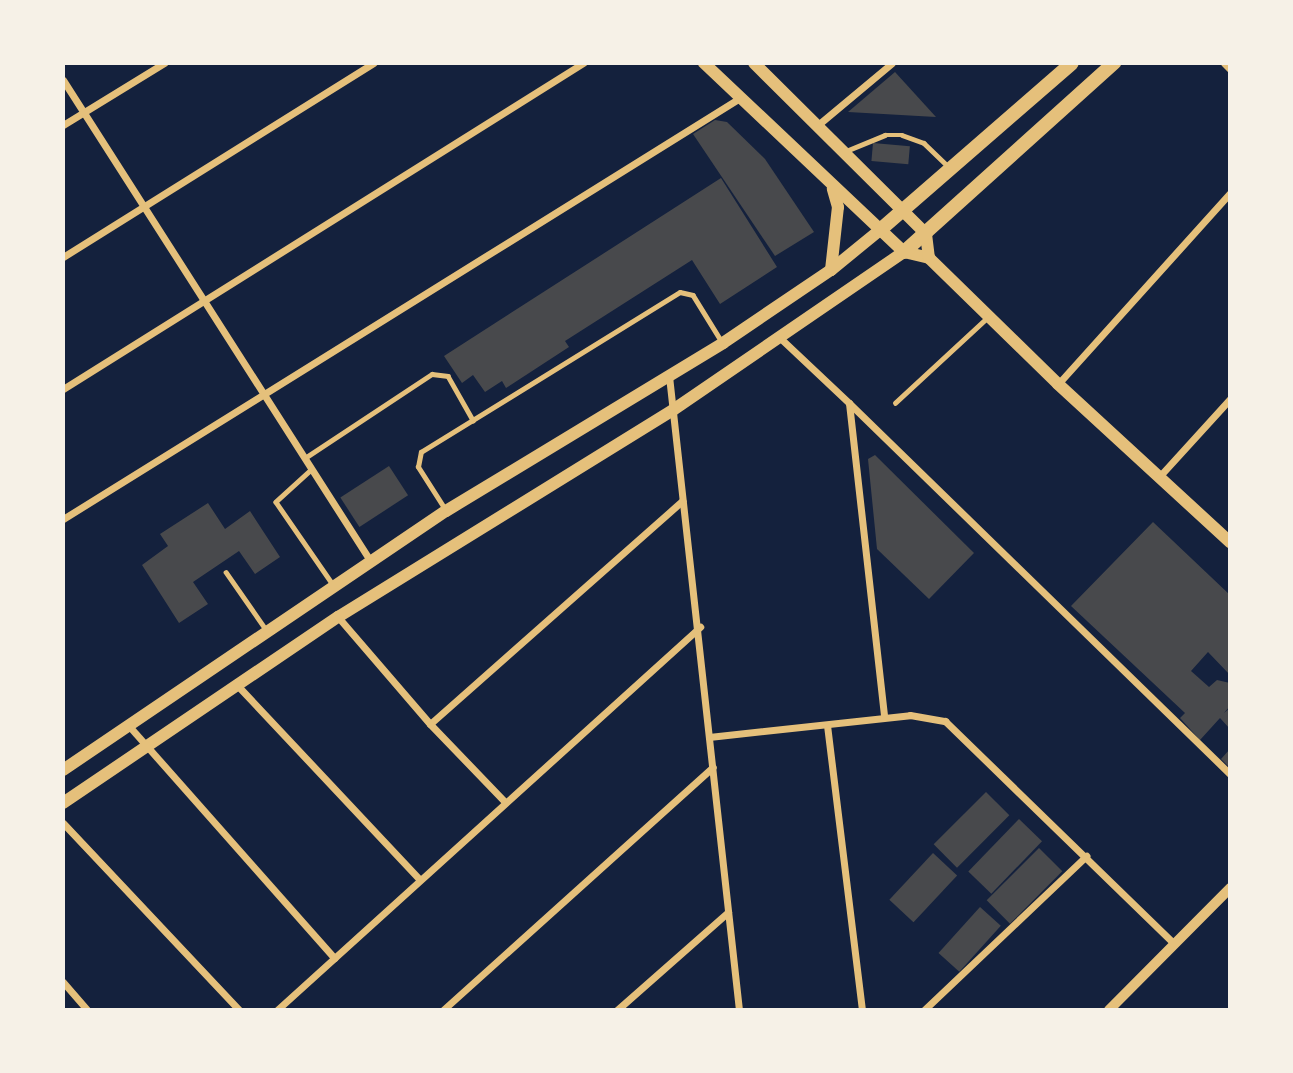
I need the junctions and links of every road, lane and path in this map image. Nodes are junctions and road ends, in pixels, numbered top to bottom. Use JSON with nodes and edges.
{"nodes":[{"id":1,"x":164,"y":63,"type":"edge"},
{"id":2,"x":373,"y":63,"type":"edge"},
{"id":3,"x":583,"y":63,"type":"edge"},
{"id":4,"x":704,"y":63,"type":"edge"},
{"id":5,"x":754,"y":63,"type":"edge"},
{"id":6,"x":892,"y":63,"type":"edge"},
{"id":7,"x":1072,"y":63,"type":"edge"},
{"id":8,"x":1115,"y":63,"type":"edge"},
{"id":9,"x":1224,"y":63,"type":"edge"},
{"id":10,"x":1230,"y":69,"type":"edge"},
{"id":11,"x":63,"y":80,"type":"edge"},
{"id":12,"x":740,"y":98,"type":"junction"},
{"id":13,"x":86,"y":111,"type":"junction"},
{"id":14,"x":819,"y":124,"type":"junction"},
{"id":15,"x":63,"y":125,"type":"edge"},
{"id":16,"x":846,"y":151,"type":"junction"},
{"id":17,"x":950,"y":169,"type":"junction"},
{"id":18,"x":833,"y":188,"type":"junction"},
{"id":19,"x":1230,"y":193,"type":"edge"},
{"id":20,"x":142,"y":208,"type":"junction"},
{"id":21,"x":902,"y":208,"type":"junction"},
{"id":22,"x":880,"y":230,"type":"junction"},
{"id":23,"x":926,"y":234,"type":"junction"},
{"id":24,"x":904,"y":252,"type":"junction"},
{"id":25,"x":63,"y":257,"type":"edge"},
{"id":26,"x":929,"y":258,"type":"junction"},
{"id":27,"x":831,"y":270,"type":"junction"},
{"id":28,"x":202,"y":301,"type":"junction"},
{"id":29,"x":989,"y":317,"type":"junction"},
{"id":30,"x":778,"y":337,"type":"junction"},
{"id":31,"x":723,"y":343,"type":"junction"},
{"id":32,"x":669,"y":376,"type":"junction"},
{"id":33,"x":1058,"y":384,"type":"junction"},
{"id":34,"x":63,"y":389,"type":"edge"},
{"id":35,"x":260,"y":393,"type":"junction"},
{"id":36,"x":1230,"y":399,"type":"edge"},
{"id":37,"x":849,"y":402,"type":"junction"},
{"id":38,"x":895,"y":403,"type":"dead end"},
{"id":39,"x":673,"y":410,"type":"junction"},
{"id":40,"x":473,"y":420,"type":"junction"},
{"id":41,"x":303,"y":459,"type":"junction"},
{"id":42,"x":310,"y":471,"type":"junction"},
{"id":43,"x":1158,"y":478,"type":"junction"},
{"id":44,"x":682,"y":501,"type":"junction"},
{"id":45,"x":446,"y":511,"type":"junction"},
{"id":46,"x":63,"y":519,"type":"edge"},
{"id":47,"x":1230,"y":542,"type":"edge"},
{"id":48,"x":371,"y":562,"type":"junction"},
{"id":49,"x":226,"y":572,"type":"dead end"},
{"id":50,"x":335,"y":586,"type":"junction"},
{"id":51,"x":338,"y":617,"type":"junction"},
{"id":52,"x":700,"y":627,"type":"junction"},
{"id":53,"x":268,"y":631,"type":"junction"},
{"id":54,"x":237,"y":685,"type":"junction"},
{"id":55,"x":884,"y":717,"type":"junction"},
{"id":56,"x":430,"y":724,"type":"junction"},
{"id":57,"x":827,"y":725,"type":"junction"},
{"id":58,"x":129,"y":726,"type":"junction"},
{"id":59,"x":709,"y":737,"type":"junction"},
{"id":60,"x":148,"y":748,"type":"junction"},
{"id":61,"x":713,"y":767,"type":"junction"},
{"id":62,"x":63,"y":770,"type":"edge"},
{"id":63,"x":1230,"y":774,"type":"edge"},
{"id":64,"x":504,"y":801,"type":"junction"},
{"id":65,"x":63,"y":803,"type":"edge"},
{"id":66,"x":63,"y":823,"type":"edge"},
{"id":67,"x":1086,"y":856,"type":"junction"},
{"id":68,"x":420,"y":880,"type":"junction"},
{"id":69,"x":1230,"y":888,"type":"edge"},
{"id":70,"x":728,"y":912,"type":"junction"},
{"id":71,"x":1174,"y":944,"type":"junction"},
{"id":72,"x":334,"y":958,"type":"junction"},
{"id":73,"x":63,"y":982,"type":"edge"},
{"id":74,"x":87,"y":1010,"type":"edge"},
{"id":75,"x":239,"y":1010,"type":"edge"},
{"id":76,"x":277,"y":1010,"type":"edge"},
{"id":77,"x":443,"y":1010,"type":"edge"},
{"id":78,"x":617,"y":1010,"type":"edge"},
{"id":79,"x":739,"y":1010,"type":"edge"},
{"id":80,"x":862,"y":1010,"type":"edge"},
{"id":81,"x":924,"y":1010,"type":"edge"},
{"id":82,"x":1109,"y":1010,"type":"edge"}],
"edges":[{"from":1,"to":13,"type":"street"},
{"from":2,"to":20,"type":"street"},
{"from":3,"to":28,"type":"street"},
{"from":4,"to":12,"type":"main road"},
{"from":5,"to":14,"type":"main road"},
{"from":6,"to":14,"type":"street"},
{"from":7,"to":17,"type":"main road"},
{"from":8,"to":23,"type":"main road"},
{"from":9,"to":10,"type":"street"},
{"from":11,"to":13,"type":"street"},
{"from":12,"to":18,"type":"main road"},
{"from":12,"to":35,"type":"street"},
{"from":13,"to":15,"type":"street"},
{"from":13,"to":20,"type":"street"},
{"from":14,"to":16,"type":"main road"},
{"from":16,"to":17,"type":"lane"},
{"from":16,"to":21,"type":"main road"},
{"from":17,"to":21,"type":"main road"},
{"from":18,"to":22,"type":"main road"},
{"from":18,"to":27,"type":"main road"},
{"from":19,"to":33,"type":"street"},
{"from":20,"to":25,"type":"street"},
{"from":20,"to":28,"type":"street"},
{"from":21,"to":22,"type":"main road"},
{"from":21,"to":23,"type":"main road"},
{"from":22,"to":24,"type":"main road"},
{"from":22,"to":27,"type":"main road"},
{"from":23,"to":24,"type":"main road"},
{"from":23,"to":26,"type":"main road"},
{"from":24,"to":26,"type":"main road"},
{"from":24,"to":30,"type":"main road"},
{"from":26,"to":29,"type":"main road"},
{"from":27,"to":31,"type":"main road"},
{"from":28,"to":34,"type":"street"},
{"from":28,"to":35,"type":"street"},
{"from":29,"to":33,"type":"main road"},
{"from":29,"to":38,"type":"lane"},
{"from":30,"to":37,"type":"street"},
{"from":30,"to":39,"type":"main road"},
{"from":31,"to":32,"type":"main road"},
{"from":31,"to":40,"type":"lane"},
{"from":32,"to":39,"type":"street"},
{"from":32,"to":45,"type":"main road"},
{"from":33,"to":43,"type":"main road"},
{"from":35,"to":41,"type":"street"},
{"from":35,"to":46,"type":"street"},
{"from":36,"to":43,"type":"street"},
{"from":37,"to":55,"type":"street"},
{"from":37,"to":63,"type":"street"},
{"from":39,"to":44,"type":"street"},
{"from":39,"to":51,"type":"main road"},
{"from":40,"to":41,"type":"lane"},
{"from":40,"to":45,"type":"lane"},
{"from":41,"to":42,"type":"street"},
{"from":42,"to":48,"type":"street"},
{"from":42,"to":50,"type":"lane"},
{"from":43,"to":47,"type":"main road"},
{"from":44,"to":52,"type":"street"},
{"from":44,"to":56,"type":"street"},
{"from":45,"to":48,"type":"main road"},
{"from":48,"to":50,"type":"main road"},
{"from":49,"to":53,"type":"lane"},
{"from":50,"to":53,"type":"main road"},
{"from":51,"to":54,"type":"main road"},
{"from":51,"to":56,"type":"street"},
{"from":52,"to":59,"type":"street"},
{"from":52,"to":64,"type":"street"},
{"from":53,"to":58,"type":"main road"},
{"from":54,"to":60,"type":"main road"},
{"from":54,"to":68,"type":"street"},
{"from":55,"to":57,"type":"street"},
{"from":55,"to":67,"type":"street"},
{"from":56,"to":64,"type":"street"},
{"from":57,"to":59,"type":"street"},
{"from":57,"to":80,"type":"street"},
{"from":58,"to":60,"type":"street"},
{"from":58,"to":62,"type":"main road"},
{"from":59,"to":61,"type":"street"},
{"from":60,"to":65,"type":"main road"},
{"from":60,"to":72,"type":"street"},
{"from":61,"to":70,"type":"street"},
{"from":61,"to":77,"type":"street"},
{"from":64,"to":68,"type":"street"},
{"from":66,"to":75,"type":"street"},
{"from":67,"to":71,"type":"street"},
{"from":67,"to":81,"type":"street"},
{"from":68,"to":72,"type":"street"},
{"from":69,"to":71,"type":"street"},
{"from":70,"to":78,"type":"street"},
{"from":70,"to":79,"type":"street"},
{"from":71,"to":82,"type":"street"},
{"from":72,"to":76,"type":"street"},
{"from":73,"to":74,"type":"street"}]}
